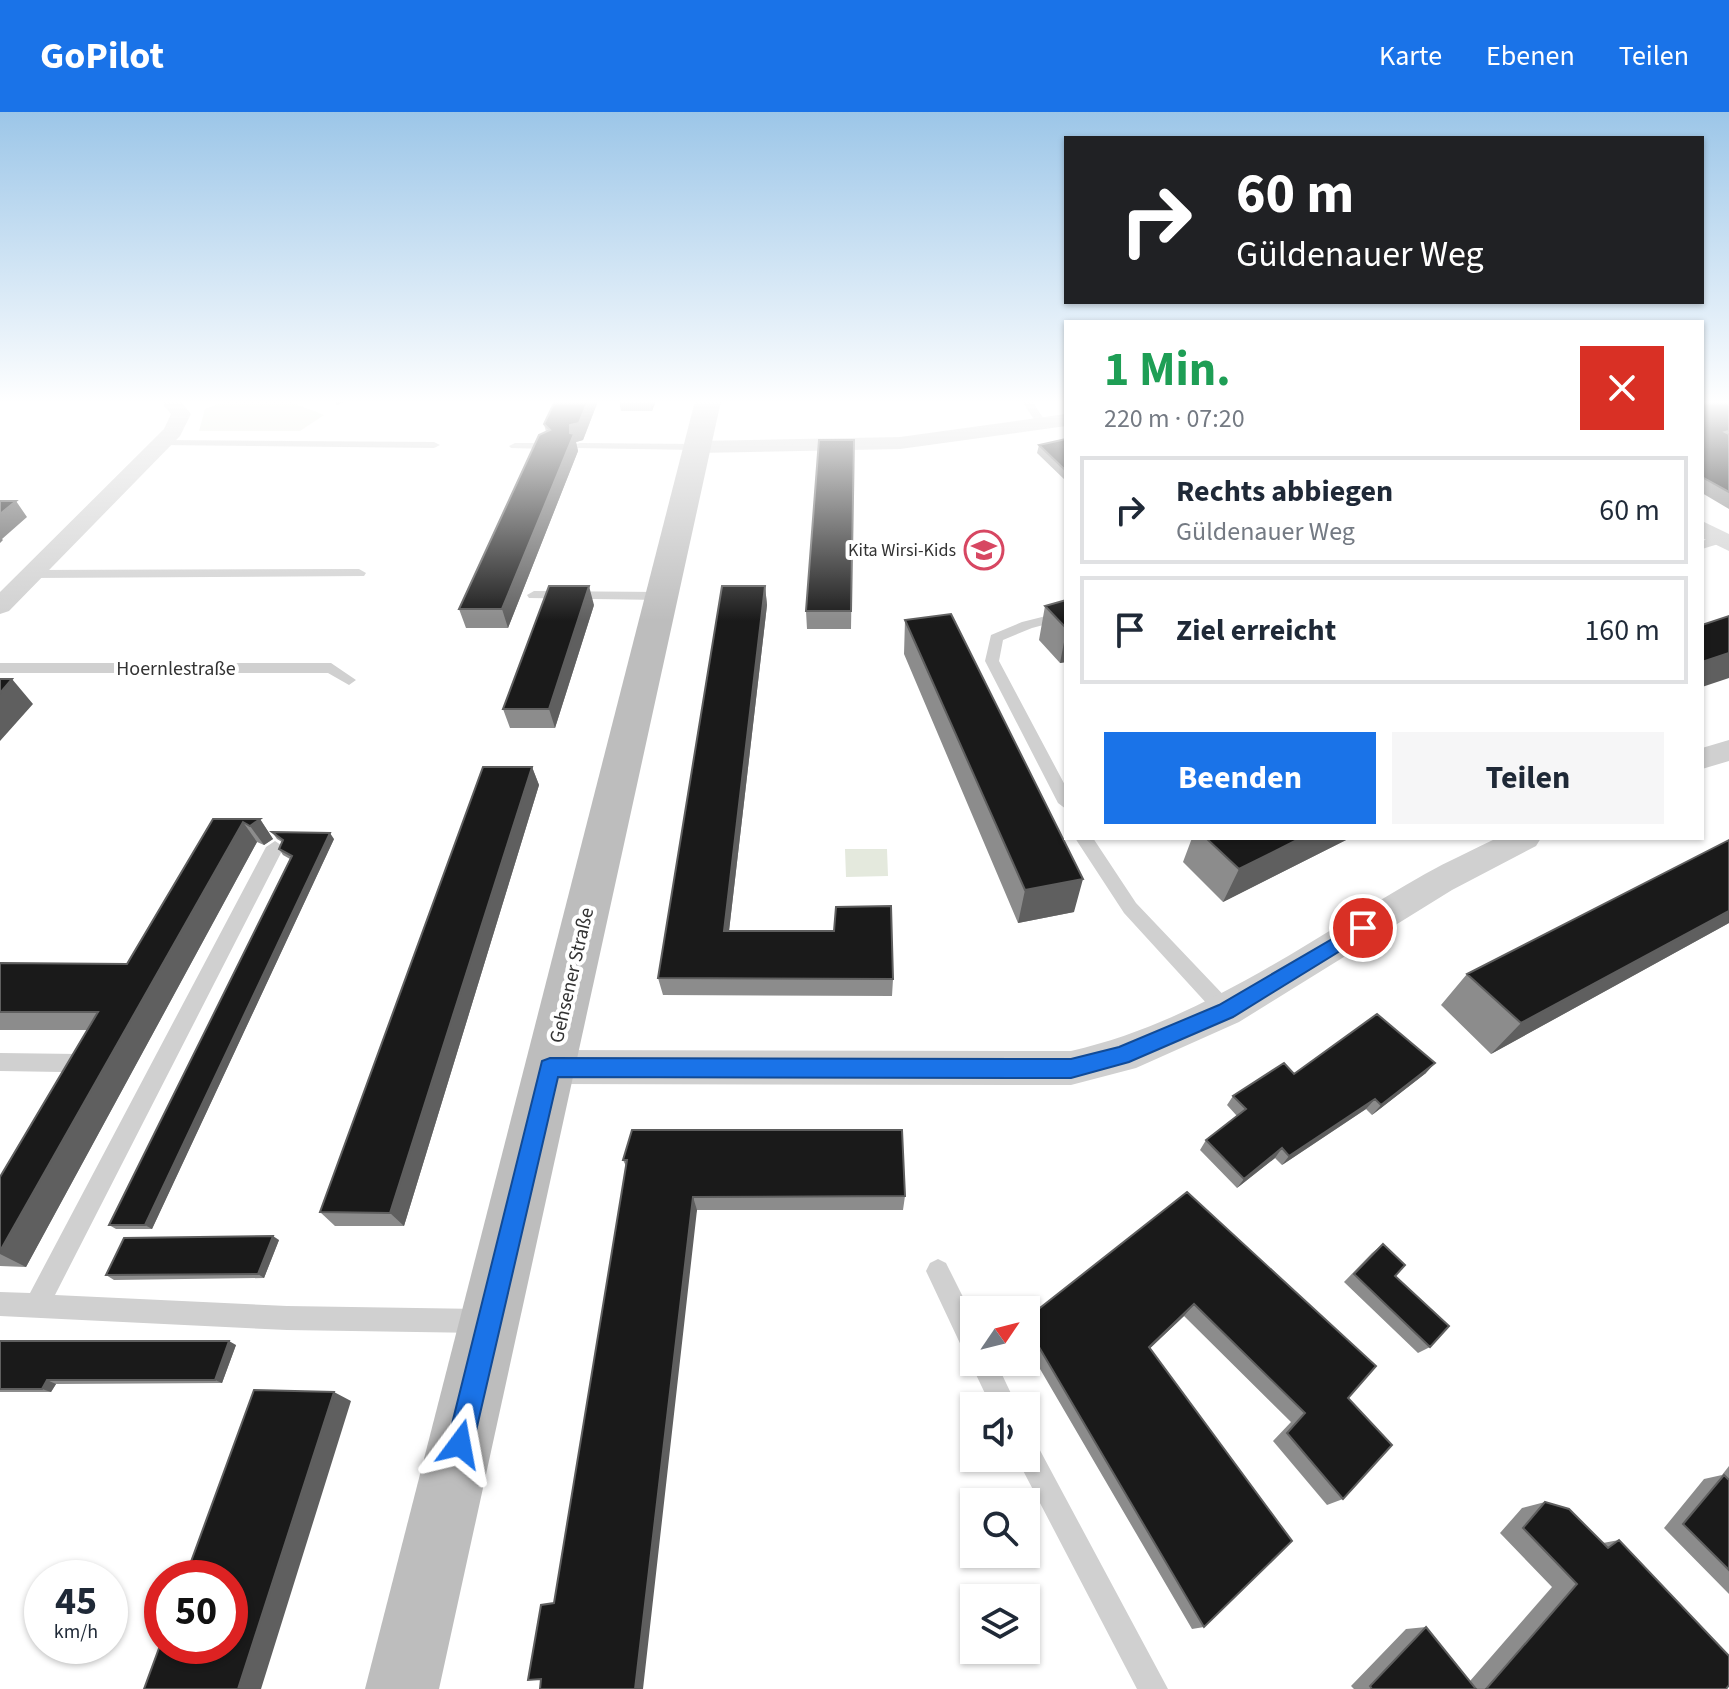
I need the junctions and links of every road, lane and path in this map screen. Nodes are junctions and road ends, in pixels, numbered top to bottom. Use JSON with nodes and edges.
{"nodes":[{"id":1,"x":132,"y":475,"type":"edge"},
{"id":2,"x":690,"y":475,"type":"edge"},
{"id":3,"x":359,"y":573,"type":"dead end"},
{"id":4,"x":33,"y":574,"type":"junction"},
{"id":5,"x":534,"y":595,"type":"dead end"},
{"id":6,"x":661,"y":596,"type":"junction"},
{"id":7,"x":0,"y":606,"type":"edge"},
{"id":8,"x":1064,"y":616,"type":"edge"},
{"id":9,"x":0,"y":668,"type":"edge"},
{"id":10,"x":349,"y":680,"type":"dead end"},
{"id":11,"x":1729,"y":750,"type":"edge"},
{"id":12,"x":1704,"y":758,"type":"edge"},
{"id":13,"x":1064,"y":799,"type":"edge"},
{"id":14,"x":1085,"y":840,"type":"edge"},
{"id":15,"x":1521,"y":840,"type":"edge"},
{"id":16,"x":275,"y":847,"type":"edge"},
{"id":17,"x":1226,"y":1011,"type":"junction"},
{"id":18,"x":0,"y":1062,"type":"edge"},
{"id":19,"x":550,"y":1067,"type":"junction"},
{"id":20,"x":62,"y":1090,"type":"edge"},
{"id":21,"x":938,"y":1271,"type":"dead end"},
{"id":22,"x":0,"y":1304,"type":"edge"},
{"id":23,"x":37,"y":1304,"type":"junction"},
{"id":24,"x":960,"y":1316,"type":"edge"},
{"id":25,"x":489,"y":1321,"type":"junction"},
{"id":26,"x":1038,"y":1472,"type":"edge"},
{"id":27,"x":402,"y":1689,"type":"edge"},
{"id":28,"x":1153,"y":1689,"type":"edge"}],
"edges":[{"from":1,"to":4,"type":"street"},
{"from":2,"to":6,"type":"main road","name":"Gehsener Straße"},
{"from":3,"to":4,"type":"lane"},
{"from":4,"to":7,"type":"street"},
{"from":5,"to":6,"type":"lane"},
{"from":6,"to":19,"type":"main road","name":"Gehsener Straße"},
{"from":8,"to":13,"type":"lane"},
{"from":9,"to":10,"type":"lane","name":"Hoernlestraße"},
{"from":11,"to":12,"type":"street"},
{"from":14,"to":17,"type":"lane"},
{"from":15,"to":17,"type":"street"},
{"from":16,"to":23,"type":"lane"},
{"from":17,"to":19,"type":"street"},
{"from":18,"to":20,"type":"lane"},
{"from":19,"to":25,"type":"main road","name":"Gehsener Straße"},
{"from":21,"to":24,"type":"lane"},
{"from":22,"to":23,"type":"lane"},
{"from":23,"to":25,"type":"lane"},
{"from":25,"to":27,"type":"main road","name":"Gehsener Straße"},
{"from":26,"to":28,"type":"lane"}]}
